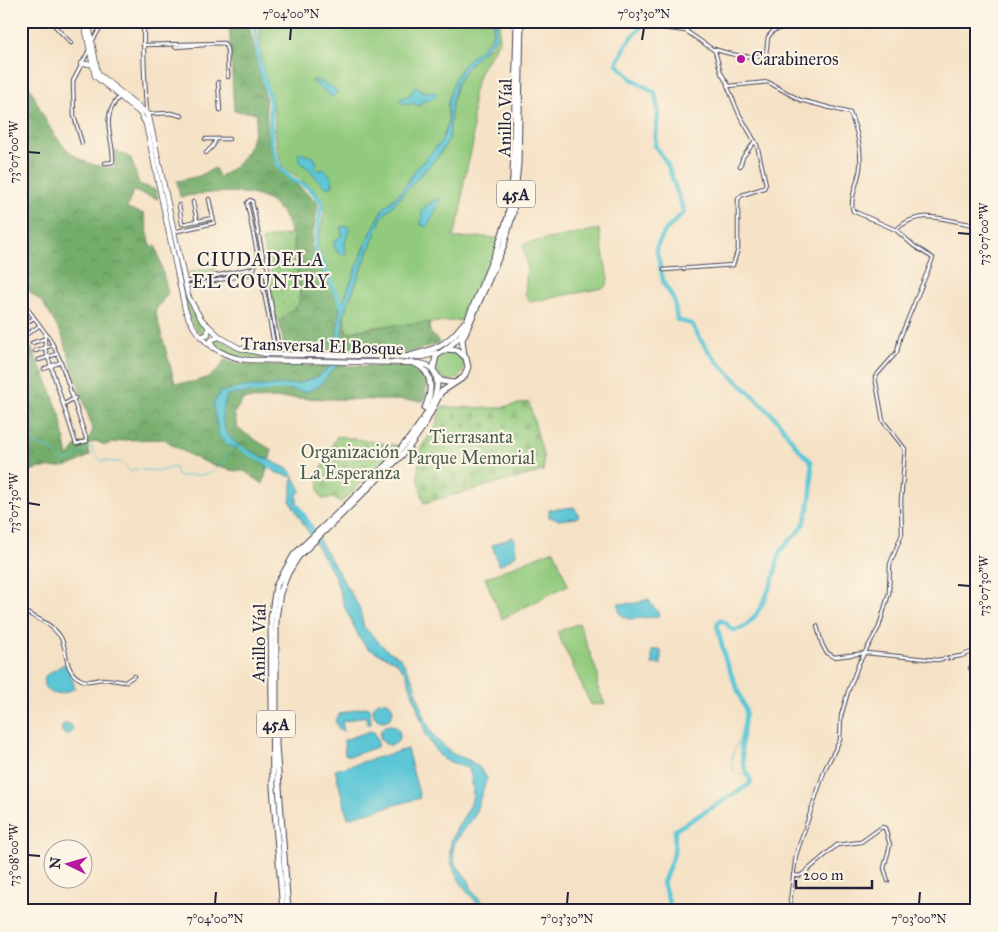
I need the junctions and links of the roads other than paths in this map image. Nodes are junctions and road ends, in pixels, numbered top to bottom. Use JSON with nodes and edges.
{"nodes":[{"id":1,"x":50,"y":21,"type":"edge"},
{"id":2,"x":84,"y":21,"type":"edge"},
{"id":3,"x":88,"y":21,"type":"edge"},
{"id":4,"x":104,"y":21,"type":"edge"},
{"id":5,"x":144,"y":21,"type":"edge"},
{"id":6,"x":517,"y":21,"type":"edge"},
{"id":7,"x":521,"y":21,"type":"edge"},
{"id":8,"x":613,"y":21,"type":"edge"},
{"id":9,"x":694,"y":21,"type":"edge"},
{"id":10,"x":810,"y":21,"type":"edge"},
{"id":11,"x":686,"y":31,"type":"junction"},
{"id":12,"x":71,"y":43,"type":"dead end"},
{"id":13,"x":143,"y":45,"type":"junction"},
{"id":14,"x":205,"y":45,"type":"junction"},
{"id":15,"x":175,"y":46,"type":"dead end"},
{"id":16,"x":90,"y":47,"type":"junction"},
{"id":17,"x":713,"y":49,"type":"junction"},
{"id":18,"x":21,"y":63,"type":"edge"},
{"id":19,"x":81,"y":64,"type":"junction"},
{"id":20,"x":92,"y":64,"type":"junction"},
{"id":21,"x":27,"y":73,"type":"dead end"},
{"id":22,"x":228,"y":77,"type":"dead end"},
{"id":23,"x":218,"y":82,"type":"dead end"},
{"id":24,"x":727,"y":85,"type":"junction"},
{"id":25,"x":119,"y":97,"type":"junction"},
{"id":26,"x":148,"y":104,"type":"junction"},
{"id":27,"x":138,"y":106,"type":"junction"},
{"id":28,"x":220,"y":110,"type":"dead end"},
{"id":29,"x":140,"y":113,"type":"junction"},
{"id":30,"x":147,"y":114,"type":"junction"},
{"id":31,"x":182,"y":116,"type":"dead end"},
{"id":32,"x":147,"y":128,"type":"junction"},
{"id":33,"x":205,"y":139,"type":"dead end"},
{"id":34,"x":216,"y":139,"type":"junction"},
{"id":35,"x":229,"y":139,"type":"dead end"},
{"id":36,"x":755,"y":141,"type":"junction"},
{"id":37,"x":82,"y":144,"type":"dead end"},
{"id":38,"x":206,"y":153,"type":"dead end"},
{"id":39,"x":105,"y":164,"type":"dead end"},
{"id":40,"x":740,"y":166,"type":"dead end"},
{"id":41,"x":209,"y":199,"type":"dead end"},
{"id":42,"x":194,"y":202,"type":"dead end"},
{"id":43,"x":179,"y":205,"type":"dead end"},
{"id":44,"x":213,"y":218,"type":"junction"},
{"id":45,"x":197,"y":221,"type":"junction"},
{"id":46,"x":977,"y":226,"type":"edge"},
{"id":47,"x":896,"y":230,"type":"junction"},
{"id":48,"x":173,"y":232,"type":"junction"},
{"id":49,"x":259,"y":262,"type":"junction"},
{"id":50,"x":264,"y":262,"type":"junction"},
{"id":51,"x":254,"y":268,"type":"junction"},
{"id":52,"x":664,"y":270,"type":"dead end"},
{"id":53,"x":255,"y":273,"type":"junction"},
{"id":54,"x":266,"y":275,"type":"junction"},
{"id":55,"x":260,"y":277,"type":"junction"},
{"id":56,"x":185,"y":284,"type":"junction"},
{"id":57,"x":21,"y":300,"type":"edge"},
{"id":58,"x":27,"y":308,"type":"junction"},
{"id":59,"x":21,"y":312,"type":"edge"},
{"id":60,"x":471,"y":312,"type":"junction"},
{"id":61,"x":34,"y":318,"type":"junction"},
{"id":62,"x":24,"y":324,"type":"dead end"},
{"id":63,"x":39,"y":326,"type":"junction"},
{"id":64,"x":208,"y":326,"type":"junction"},
{"id":65,"x":27,"y":334,"type":"dead end"},
{"id":66,"x":46,"y":336,"type":"junction"},
{"id":67,"x":201,"y":337,"type":"junction"},
{"id":68,"x":220,"y":337,"type":"junction"},
{"id":69,"x":44,"y":339,"type":"junction"},
{"id":70,"x":32,"y":343,"type":"dead end"},
{"id":71,"x":53,"y":345,"type":"junction"},
{"id":72,"x":45,"y":348,"type":"junction"},
{"id":73,"x":213,"y":348,"type":"junction"},
{"id":74,"x":446,"y":349,"type":"junction"},
{"id":75,"x":35,"y":351,"type":"dead end"},
{"id":76,"x":439,"y":352,"type":"junction"},
{"id":77,"x":56,"y":354,"type":"junction"},
{"id":78,"x":278,"y":355,"type":"junction"},
{"id":79,"x":464,"y":356,"type":"junction"},
{"id":80,"x":48,"y":357,"type":"junction"},
{"id":81,"x":330,"y":357,"type":"junction"},
{"id":82,"x":341,"y":357,"type":"junction"},
{"id":83,"x":405,"y":357,"type":"junction"},
{"id":84,"x":39,"y":360,"type":"dead end"},
{"id":85,"x":61,"y":362,"type":"junction"},
{"id":86,"x":411,"y":362,"type":"junction"},
{"id":87,"x":52,"y":366,"type":"junction"},
{"id":88,"x":44,"y":369,"type":"dead end"},
{"id":89,"x":435,"y":374,"type":"junction"},
{"id":90,"x":454,"y":383,"type":"junction"},
{"id":91,"x":74,"y":398,"type":"junction"},
{"id":92,"x":64,"y":404,"type":"junction"},
{"id":93,"x":423,"y":418,"type":"junction"},
{"id":94,"x":319,"y":533,"type":"junction"},
{"id":95,"x":308,"y":544,"type":"junction"},
{"id":96,"x":21,"y":610,"type":"edge"},
{"id":97,"x":817,"y":626,"type":"dead end"},
{"id":98,"x":977,"y":650,"type":"edge"},
{"id":99,"x":866,"y":653,"type":"junction"},
{"id":100,"x":977,"y":661,"type":"edge"},
{"id":101,"x":134,"y":676,"type":"dead end"},
{"id":102,"x":977,"y":676,"type":"edge"},
{"id":103,"x":793,"y":875,"type":"junction"},
{"id":104,"x":888,"y":881,"type":"dead end"},
{"id":105,"x":283,"y":911,"type":"edge"},
{"id":106,"x":288,"y":911,"type":"edge"},
{"id":107,"x":794,"y":911,"type":"edge"}],
"edges":[{"from":1,"to":12,"type":"street"},
{"from":2,"to":16,"type":"main road","name":"Transversal El Bosque"},
{"from":3,"to":16,"type":"main road","name":"Transversal El Bosque"},
{"from":4,"to":16,"type":"street"},
{"from":5,"to":13,"type":"street"},
{"from":6,"to":60,"type":"highway","name":"Anillo Víal","number":"45A"},
{"from":7,"to":79,"type":"highway","name":"Anillo Víal","number":"45A"},
{"from":8,"to":11,"type":"street"},
{"from":9,"to":11,"type":"street"},
{"from":10,"to":17,"type":"street"},
{"from":11,"to":17,"type":"street"},
{"from":13,"to":14,"type":"street"},
{"from":13,"to":26,"type":"street"},
{"from":14,"to":15,"type":"street"},
{"from":14,"to":22,"type":"street"},
{"from":16,"to":19,"type":"street"},
{"from":16,"to":20,"type":"main road","name":"Transversal El Bosque"},
{"from":16,"to":27,"type":"main road","name":"Transversal El Bosque"},
{"from":17,"to":24,"type":"street"},
{"from":18,"to":21,"type":"street"},
{"from":19,"to":20,"type":"main road"},
{"from":19,"to":37,"type":"street"},
{"from":20,"to":25,"type":"main road","name":"Transversal El Bosque"},
{"from":23,"to":28,"type":"street"},
{"from":24,"to":36,"type":"street"},
{"from":24,"to":47,"type":"street"},
{"from":25,"to":29,"type":"main road","name":"Transversal El Bosque"},
{"from":25,"to":39,"type":"street"},
{"from":26,"to":27,"type":"main road"},
{"from":26,"to":30,"type":"street"},
{"from":27,"to":30,"type":"main road","name":"Transversal El Bosque"},
{"from":29,"to":30,"type":"street"},
{"from":29,"to":32,"type":"main road","name":"Transversal El Bosque"},
{"from":30,"to":31,"type":"street"},
{"from":30,"to":32,"type":"street"},
{"from":30,"to":48,"type":"main road","name":"Transversal El Bosque"},
{"from":32,"to":67,"type":"main road","name":"Transversal El Bosque"},
{"from":33,"to":34,"type":"street"},
{"from":34,"to":35,"type":"street"},
{"from":34,"to":38,"type":"street"},
{"from":36,"to":40,"type":"street"},
{"from":36,"to":52,"type":"street"},
{"from":41,"to":44,"type":"street"},
{"from":42,"to":45,"type":"street"},
{"from":43,"to":45,"type":"street"},
{"from":44,"to":45,"type":"street"},
{"from":44,"to":48,"type":"street"},
{"from":46,"to":47,"type":"street"},
{"from":47,"to":99,"type":"street"},
{"from":48,"to":56,"type":"main road","name":"Transversal El Bosque"},
{"from":49,"to":50,"type":"street"},
{"from":49,"to":50,"type":"street"},
{"from":49,"to":51,"type":"street"},
{"from":50,"to":54,"type":"street"},
{"from":51,"to":53,"type":"street"},
{"from":51,"to":56,"type":"street"},
{"from":53,"to":55,"type":"street"},
{"from":53,"to":56,"type":"street"},
{"from":54,"to":55,"type":"street"},
{"from":54,"to":78,"type":"street"},
{"from":55,"to":78,"type":"street"},
{"from":56,"to":64,"type":"main road","name":"Transversal El Bosque"},
{"from":57,"to":58,"type":"street"},
{"from":58,"to":59,"type":"street"},
{"from":58,"to":61,"type":"street"},
{"from":60,"to":74,"type":"highway","name":"Anillo Víal","number":"45A"},
{"from":60,"to":83,"type":"highway"},
{"from":61,"to":62,"type":"street"},
{"from":61,"to":63,"type":"street"},
{"from":63,"to":65,"type":"street"},
{"from":63,"to":66,"type":"street"},
{"from":64,"to":67,"type":"main road"},
{"from":64,"to":68,"type":"main road","name":"Transversal El Bosque"},
{"from":66,"to":69,"type":"street"},
{"from":66,"to":71,"type":"street"},
{"from":67,"to":73,"type":"main road","name":"Transversal El Bosque"},
{"from":68,"to":73,"type":"main road"},
{"from":68,"to":78,"type":"main road","name":"Transversal El Bosque"},
{"from":69,"to":70,"type":"street"},
{"from":69,"to":72,"type":"street"},
{"from":71,"to":72,"type":"street"},
{"from":71,"to":77,"type":"street"},
{"from":72,"to":75,"type":"street"},
{"from":72,"to":80,"type":"street"},
{"from":73,"to":81,"type":"main road","name":"Transversal El Bosque"},
{"from":74,"to":76,"type":"highway"},
{"from":74,"to":79,"type":"highway"},
{"from":76,"to":83,"type":"main road","name":"Transversal El Bosque"},
{"from":76,"to":89,"type":"highway"},
{"from":77,"to":80,"type":"street"},
{"from":77,"to":85,"type":"street"},
{"from":78,"to":81,"type":"main road","name":"Transversal El Bosque"},
{"from":79,"to":90,"type":"highway"},
{"from":80,"to":84,"type":"street"},
{"from":80,"to":87,"type":"street"},
{"from":81,"to":82,"type":"main road","name":"Transversal El Bosque"},
{"from":82,"to":83,"type":"main road","name":"Transversal El Bosque"},
{"from":82,"to":86,"type":"main road","name":"Transversal El Bosque"},
{"from":85,"to":87,"type":"street"},
{"from":85,"to":91,"type":"street"},
{"from":86,"to":89,"type":"main road","name":"Transversal El Bosque"},
{"from":86,"to":93,"type":"highway"},
{"from":87,"to":88,"type":"street"},
{"from":87,"to":92,"type":"street"},
{"from":89,"to":90,"type":"highway"},
{"from":89,"to":93,"type":"highway","name":"Anillo Víal","number":"45A"},
{"from":90,"to":94,"type":"highway","name":"Anillo Víal","number":"45A"},
{"from":91,"to":92,"type":"street"},
{"from":91,"to":92,"type":"street"},
{"from":93,"to":94,"type":"highway","name":"Anillo Víal","number":"45A"},
{"from":94,"to":95,"type":"highway","name":"Anillo Víal","number":"45A"},
{"from":95,"to":105,"type":"highway","name":"Anillo Víal","number":"45A"},
{"from":95,"to":106,"type":"highway","name":"Anillo Víal","number":"45A"},
{"from":96,"to":101,"type":"street"},
{"from":97,"to":99,"type":"street"},
{"from":98,"to":99,"type":"street"},
{"from":99,"to":103,"type":"street"},
{"from":100,"to":102,"type":"street"},
{"from":103,"to":104,"type":"street"},
{"from":103,"to":107,"type":"street"}]}
